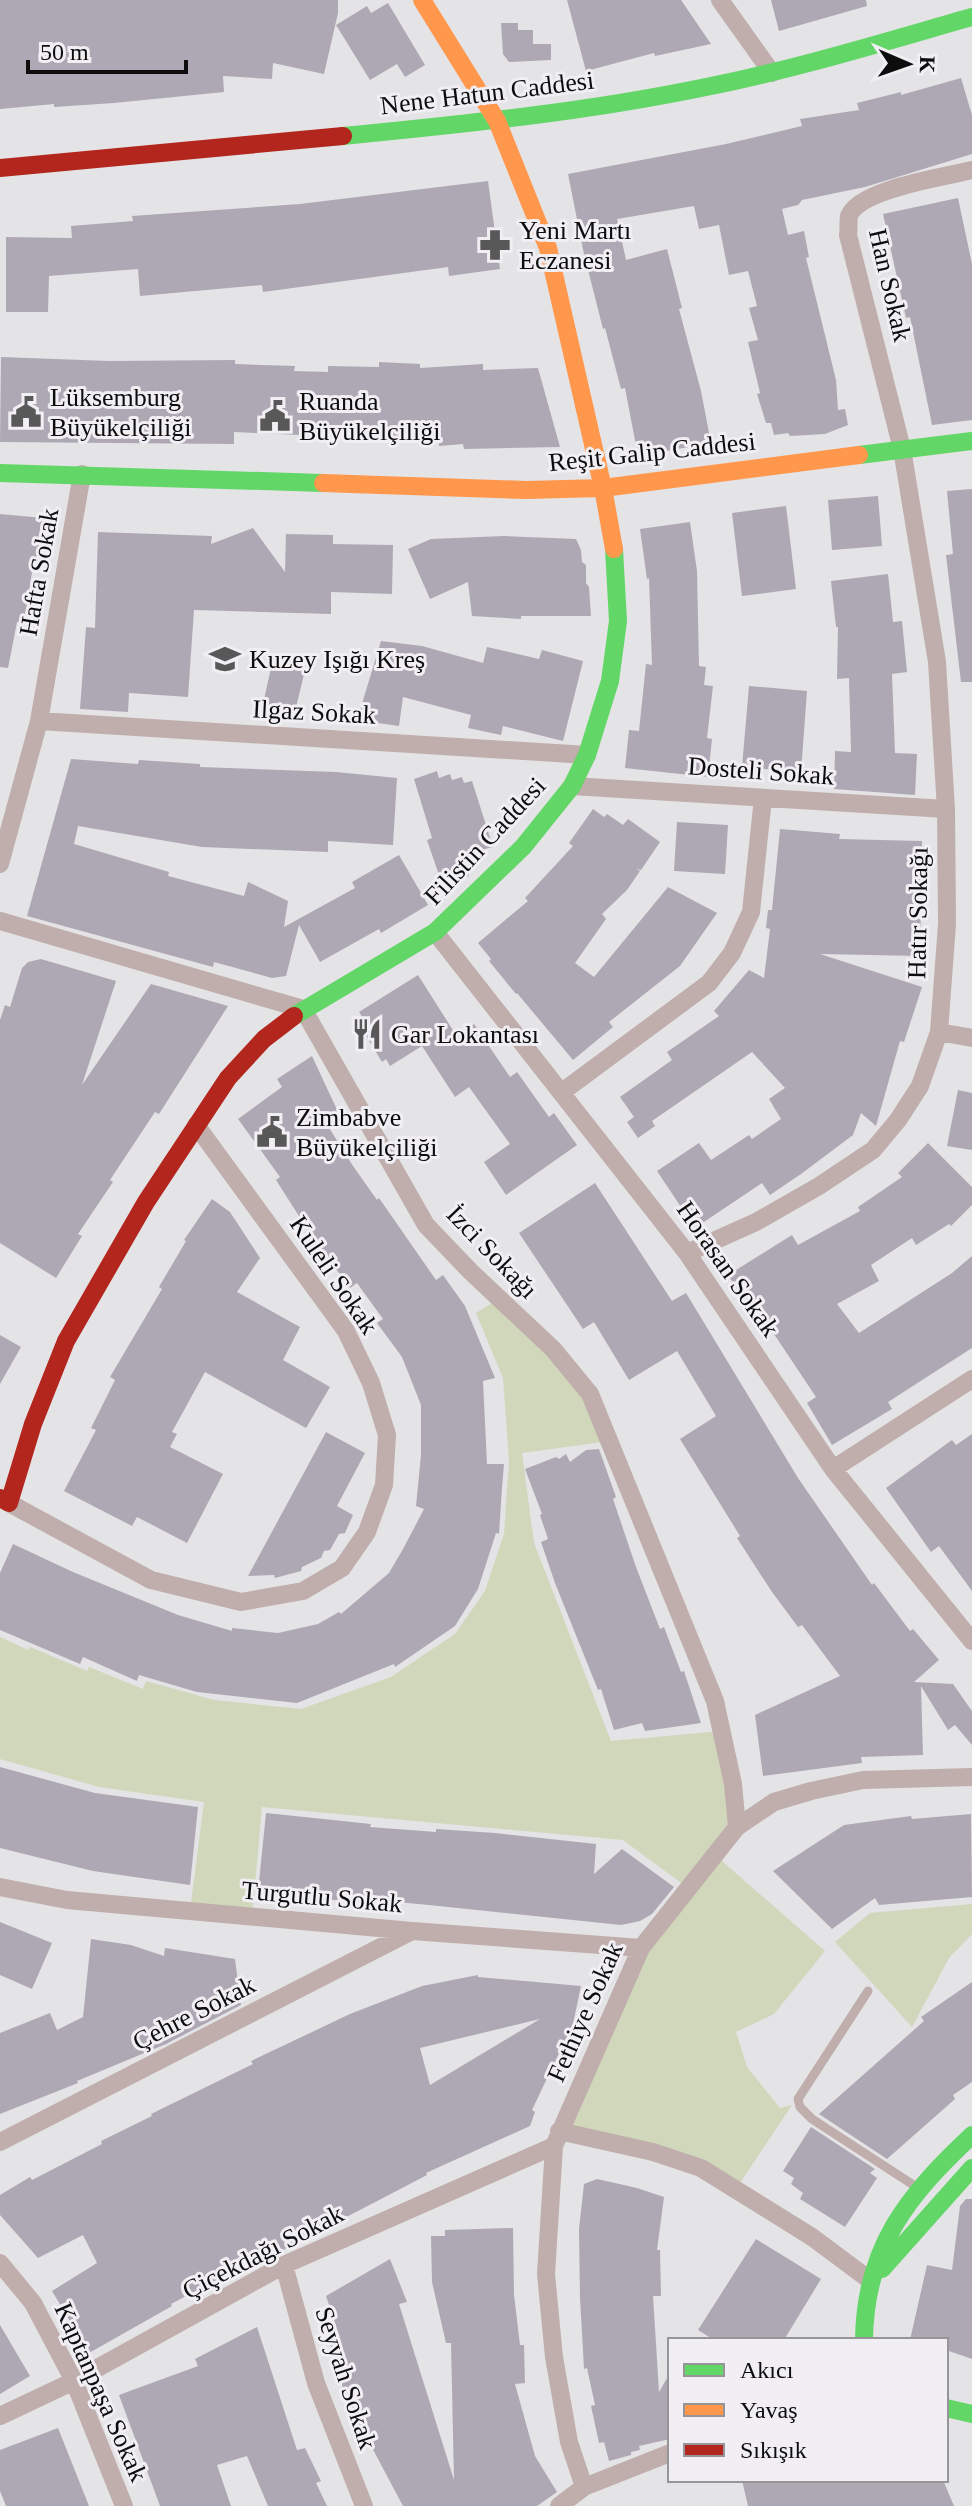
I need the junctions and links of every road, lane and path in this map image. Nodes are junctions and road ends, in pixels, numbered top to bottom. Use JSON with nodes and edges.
{"nodes":[{"id":1,"x":422,"y":0,"type":"edge"},
{"id":2,"x":720,"y":0,"type":"edge"},
{"id":3,"x":972,"y":17,"type":"edge"},
{"id":4,"x":772,"y":73,"type":"junction"},
{"id":5,"x":497,"y":121,"type":"junction"},
{"id":6,"x":0,"y":168,"type":"edge"},
{"id":7,"x":972,"y":170,"type":"edge"},
{"id":8,"x":972,"y":441,"type":"edge"},
{"id":9,"x":902,"y":449,"type":"junction"},
{"id":10,"x":0,"y":473,"type":"edge"},
{"id":11,"x":82,"y":474,"type":"junction"},
{"id":12,"x":603,"y":488,"type":"junction"},
{"id":13,"x":39,"y":721,"type":"junction"},
{"id":14,"x":587,"y":755,"type":"junction"},
{"id":15,"x":572,"y":786,"type":"junction"},
{"id":16,"x":763,"y":798,"type":"junction"},
{"id":17,"x":946,"y":809,"type":"junction"},
{"id":18,"x":0,"y":864,"type":"edge"},
{"id":19,"x":0,"y":921,"type":"edge"},
{"id":20,"x":435,"y":932,"type":"junction"},
{"id":21,"x":303,"y":1009,"type":"junction"},
{"id":22,"x":939,"y":1032,"type":"junction"},
{"id":23,"x":972,"y":1038,"type":"edge"},
{"id":24,"x":562,"y":1092,"type":"junction"},
{"id":25,"x":196,"y":1125,"type":"junction"},
{"id":26,"x":687,"y":1253,"type":"junction"},
{"id":27,"x":972,"y":1379,"type":"edge"},
{"id":28,"x":833,"y":1469,"type":"junction"},
{"id":29,"x":5,"y":1500,"type":"edge"},
{"id":30,"x":972,"y":1641,"type":"edge"},
{"id":31,"x":972,"y":1777,"type":"edge"},
{"id":32,"x":737,"y":1827,"type":"junction"},
{"id":33,"x":0,"y":1887,"type":"edge"},
{"id":34,"x":412,"y":1931,"type":"junction"},
{"id":35,"x":641,"y":1948,"type":"junction"},
{"id":36,"x":868,"y":1991,"type":"dead end"},
{"id":37,"x":972,"y":2135,"type":"edge"},
{"id":38,"x":557,"y":2139,"type":"junction"},
{"id":39,"x":0,"y":2142,"type":"edge"},
{"id":40,"x":972,"y":2168,"type":"edge"},
{"id":41,"x":920,"y":2189,"type":"junction"},
{"id":42,"x":0,"y":2263,"type":"edge"},
{"id":43,"x":284,"y":2265,"type":"junction"},
{"id":44,"x":871,"y":2281,"type":"junction"},
{"id":45,"x":864,"y":2338,"type":"edge"},
{"id":46,"x":74,"y":2381,"type":"junction"},
{"id":47,"x":948,"y":2408,"type":"edge"},
{"id":48,"x":972,"y":2414,"type":"edge"},
{"id":49,"x":0,"y":2416,"type":"edge"},
{"id":50,"x":668,"y":2454,"type":"edge"},
{"id":51,"x":584,"y":2487,"type":"junction"},
{"id":52,"x":124,"y":2506,"type":"edge"},
{"id":53,"x":364,"y":2506,"type":"edge"},
{"id":54,"x":559,"y":2506,"type":"edge"}],
"edges":[{"from":1,"to":5,"type":"main road","name":"Filistin Caddesi"},
{"from":2,"to":4,"type":"street"},
{"from":3,"to":4,"type":"main road","name":"Nene Hatun Caddesi"},
{"from":4,"to":5,"type":"main road","name":"Nene Hatun Caddesi"},
{"from":5,"to":6,"type":"main road","name":"Nene Hatun Caddesi"},
{"from":5,"to":12,"type":"main road","name":"Filistin Caddesi"},
{"from":7,"to":9,"type":"street","name":"Han Sokak"},
{"from":8,"to":9,"type":"main road","name":"Reşit Galip Caddesi"},
{"from":9,"to":12,"type":"main road","name":"Reşit Galip Caddesi"},
{"from":9,"to":17,"type":"street","name":"Hatır Sokağı"},
{"from":10,"to":11,"type":"main road","name":"Reşit Galip Caddesi"},
{"from":11,"to":12,"type":"main road","name":"Reşit Galip Caddesi"},
{"from":11,"to":13,"type":"street","name":"Hafta Sokak"},
{"from":12,"to":14,"type":"main road","name":"Filistin Caddesi"},
{"from":13,"to":14,"type":"street","name":"Ilgaz Sokak"},
{"from":13,"to":18,"type":"street","name":"Hafta Sokak"},
{"from":14,"to":15,"type":"main road","name":"Filistin Caddesi"},
{"from":15,"to":16,"type":"street","name":"Dosteli Sokak"},
{"from":15,"to":20,"type":"main road","name":"Filistin Caddesi"},
{"from":16,"to":17,"type":"street","name":"Dosteli Sokak"},
{"from":16,"to":24,"type":"street"},
{"from":17,"to":22,"type":"street","name":"Hatır Sokağı"},
{"from":19,"to":21,"type":"street"},
{"from":20,"to":21,"type":"main road","name":"Filistin Caddesi"},
{"from":20,"to":24,"type":"street","name":"Horasan Sokak"},
{"from":21,"to":25,"type":"main road","name":"Filistin Caddesi"},
{"from":21,"to":32,"type":"street","name":"İzci Sokağı"},
{"from":22,"to":23,"type":"street"},
{"from":22,"to":26,"type":"street","name":"Hatır Sokağı"},
{"from":24,"to":26,"type":"street","name":"Horasan Sokak"},
{"from":25,"to":29,"type":"main road","name":"Filistin Caddesi"},
{"from":25,"to":29,"type":"street","name":"Kuleli Sokak"},
{"from":26,"to":28,"type":"street","name":"Horasan Sokak"},
{"from":27,"to":28,"type":"street"},
{"from":28,"to":30,"type":"street","name":"Horasan Sokak"},
{"from":31,"to":32,"type":"street","name":"Fethiye Sokak"},
{"from":32,"to":35,"type":"street","name":"Fethiye Sokak"},
{"from":33,"to":34,"type":"street","name":"Turgutlu Sokak"},
{"from":34,"to":35,"type":"street","name":"Turgutlu Sokak"},
{"from":34,"to":39,"type":"street","name":"Çehre Sokak"},
{"from":35,"to":38,"type":"street","name":"Fethiye Sokak"},
{"from":36,"to":41,"type":"lane"},
{"from":37,"to":41,"type":"main road"},
{"from":38,"to":43,"type":"street","name":"Çiçekdağı Sokak"},
{"from":38,"to":44,"type":"street"},
{"from":38,"to":51,"type":"street","name":"Fethiye Sokak"},
{"from":40,"to":44,"type":"main road"},
{"from":41,"to":44,"type":"main road"},
{"from":42,"to":46,"type":"street","name":"Kaptanpaşa Sokak"},
{"from":43,"to":46,"type":"street","name":"Çiçekdağı Sokak"},
{"from":43,"to":53,"type":"street","name":"Seyyah Sokak"},
{"from":44,"to":45,"type":"main road"},
{"from":46,"to":49,"type":"street","name":"Çiçekdağı Sokak"},
{"from":46,"to":52,"type":"street","name":"Kaptanpaşa Sokak"},
{"from":47,"to":48,"type":"main road"},
{"from":50,"to":51,"type":"street"},
{"from":51,"to":54,"type":"street"}]}
